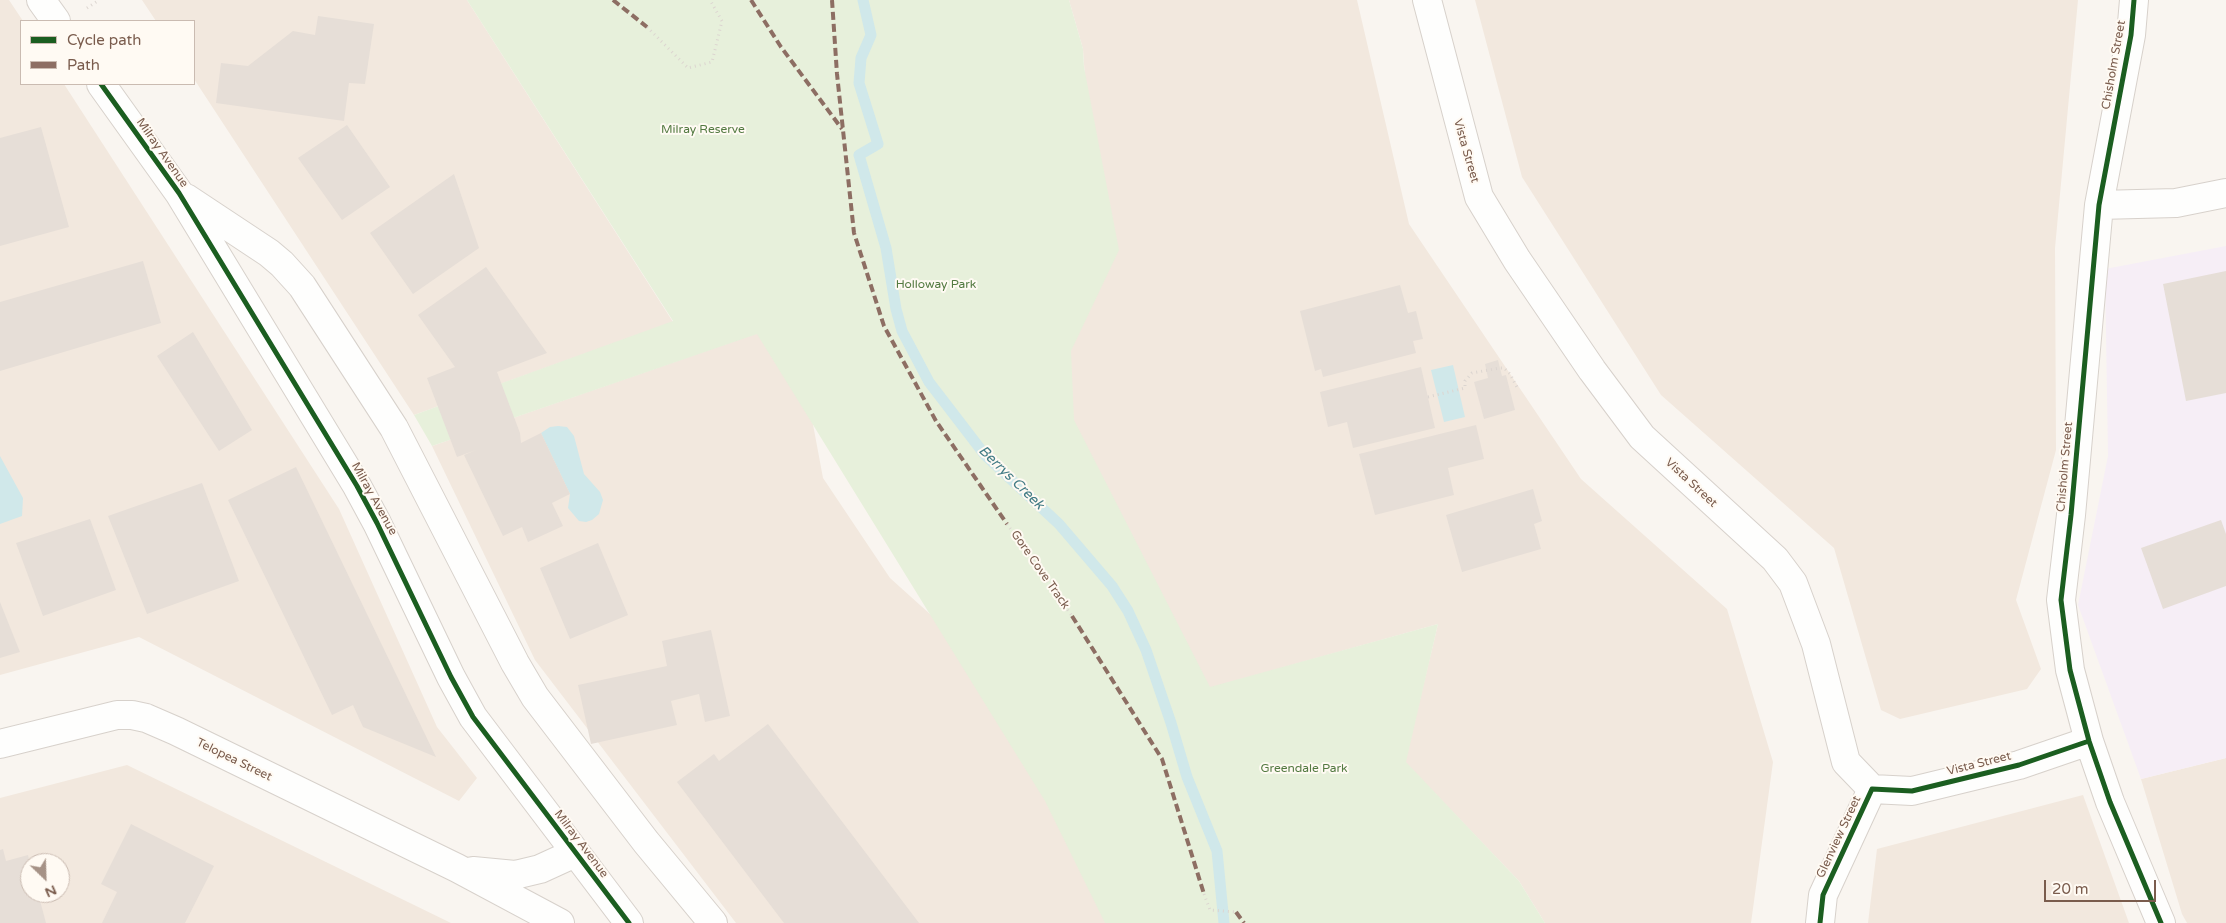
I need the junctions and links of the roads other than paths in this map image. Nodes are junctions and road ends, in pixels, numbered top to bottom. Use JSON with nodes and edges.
{"nodes":[{"id":1,"x":41,"y":0,"type":"edge"},
{"id":2,"x":1427,"y":0,"type":"edge"},
{"id":3,"x":2134,"y":0,"type":"edge"},
{"id":4,"x":68,"y":17,"type":"edge"},
{"id":5,"x":102,"y":85,"type":"edge"},
{"id":6,"x":179,"y":193,"type":"junction"},
{"id":7,"x":2226,"y":193,"type":"edge"},
{"id":8,"x":2099,"y":205,"type":"junction"},
{"id":9,"x":2088,"y":741,"type":"junction"},
{"id":10,"x":0,"y":744,"type":"edge"},
{"id":11,"x":1872,"y":789,"type":"junction"},
{"id":12,"x":575,"y":853,"type":"junction"},
{"id":13,"x":456,"y":868,"type":"junction"},
{"id":14,"x":560,"y":923,"type":"edge"},
{"id":15,"x":629,"y":923,"type":"edge"},
{"id":16,"x":713,"y":923,"type":"edge"},
{"id":17,"x":1820,"y":923,"type":"edge"},
{"id":18,"x":2162,"y":923,"type":"edge"}],
"edges":[{"from":1,"to":4,"type":"street"},
{"from":2,"to":11,"type":"street","name":"Vista Street"},
{"from":3,"to":8,"type":"street","name":"Chisholm Street"},
{"from":5,"to":6,"type":"street","name":"Milray Avenue"},
{"from":6,"to":12,"type":"street","name":"Milray Avenue"},
{"from":6,"to":16,"type":"street","name":"Milray Avenue"},
{"from":7,"to":8,"type":"street"},
{"from":8,"to":9,"type":"street","name":"Chisholm Street"},
{"from":9,"to":11,"type":"street","name":"Vista Street"},
{"from":9,"to":18,"type":"street","name":"Chisholm Street"},
{"from":10,"to":13,"type":"street","name":"Telopea Street"},
{"from":11,"to":17,"type":"street","name":"Glenview Street"},
{"from":12,"to":13,"type":"street","name":"Telopea Street"},
{"from":12,"to":15,"type":"street","name":"Milray Avenue"},
{"from":13,"to":14,"type":"street","name":"Telopea Street"}]}
